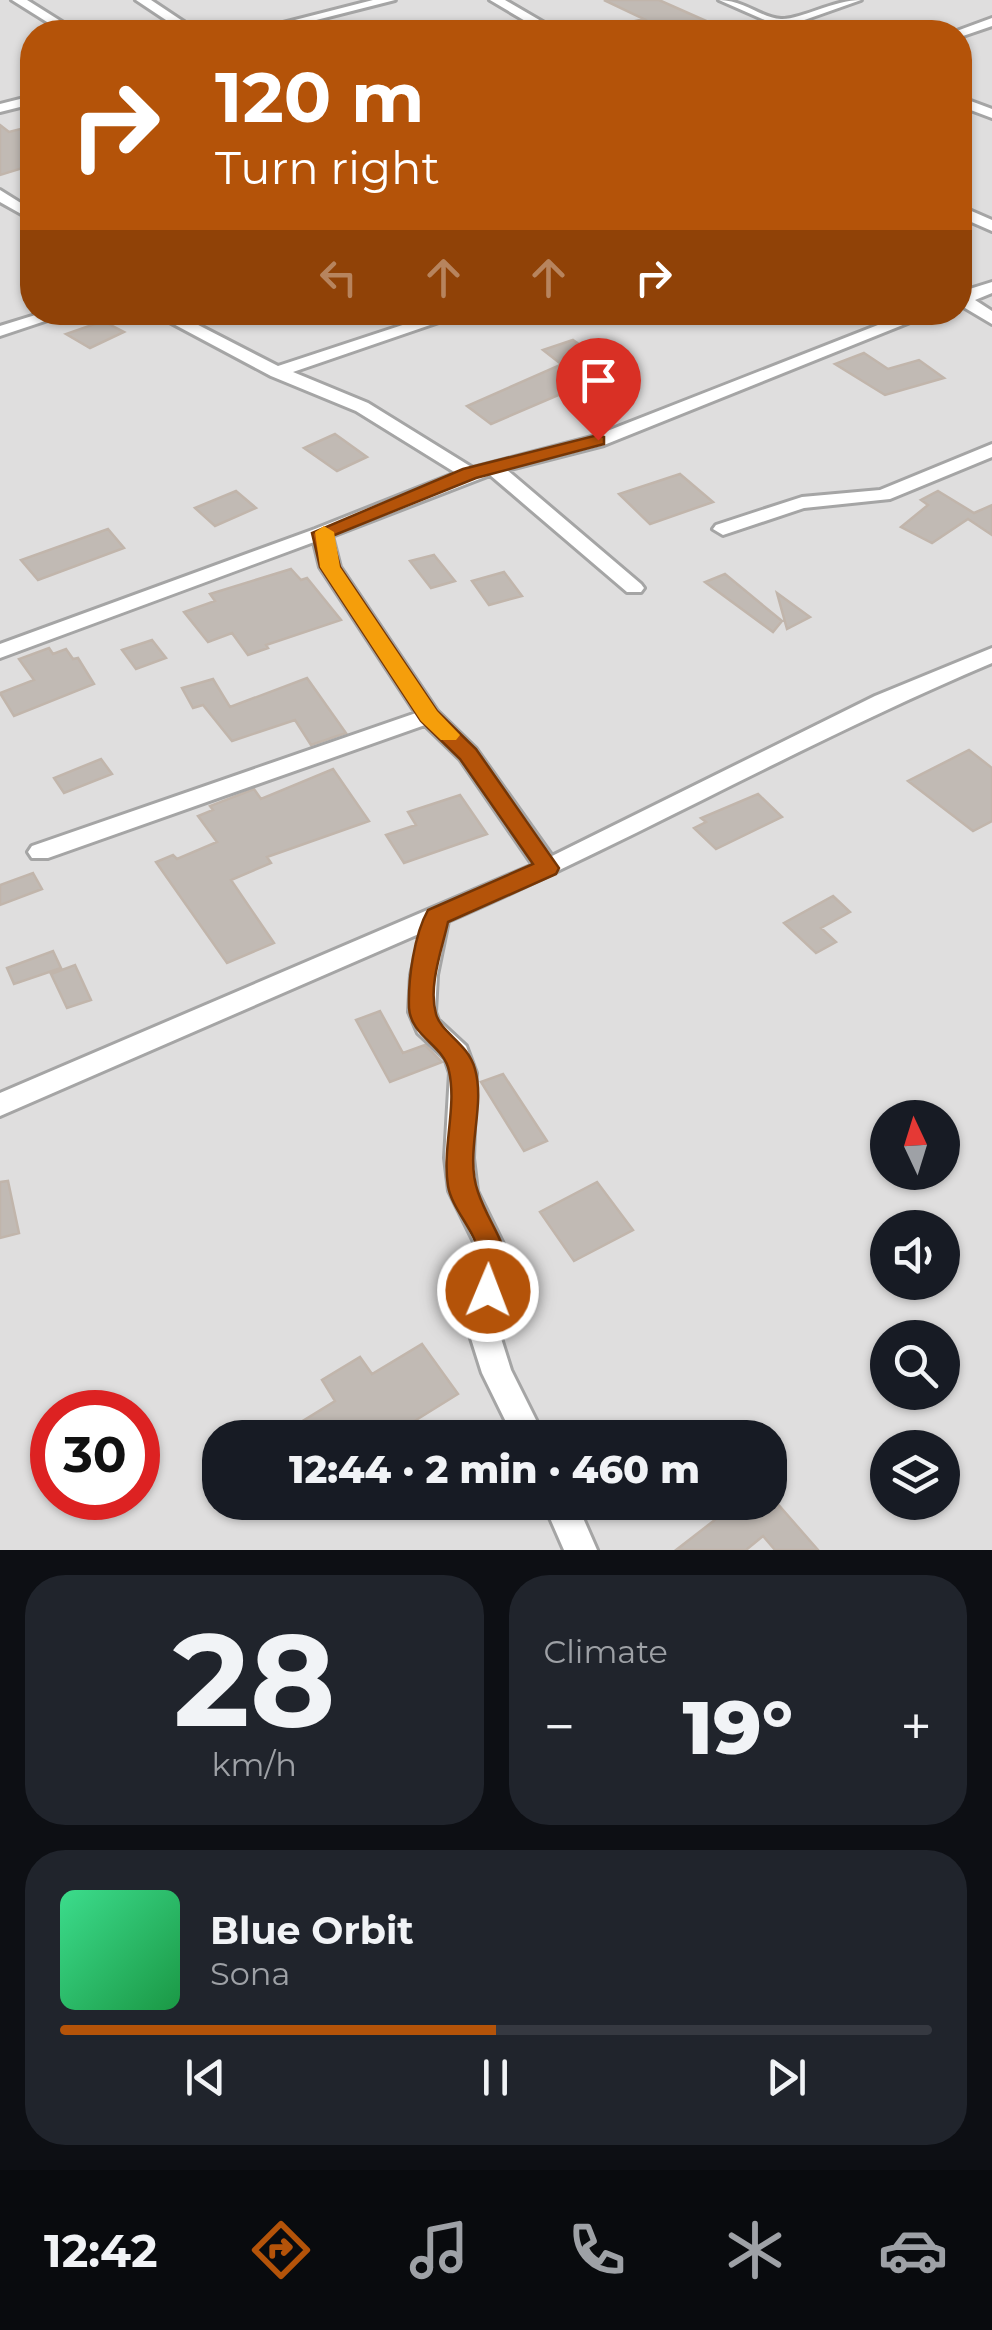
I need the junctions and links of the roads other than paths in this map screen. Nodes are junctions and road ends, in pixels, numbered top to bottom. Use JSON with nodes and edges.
{"nodes":[{"id":1,"x":18,"y":0,"type":"edge"},
{"id":2,"x":142,"y":0,"type":"edge"},
{"id":3,"x":389,"y":0,"type":"edge"},
{"id":4,"x":496,"y":0,"type":"edge"},
{"id":5,"x":725,"y":0,"type":"edge"},
{"id":6,"x":855,"y":0,"type":"edge"},
{"id":7,"x":50,"y":20,"type":"edge"},
{"id":8,"x":173,"y":20,"type":"edge"},
{"id":9,"x":305,"y":20,"type":"edge"},
{"id":10,"x":532,"y":20,"type":"edge"},
{"id":11,"x":774,"y":20,"type":"edge"},
{"id":12,"x":791,"y":20,"type":"edge"},
{"id":13,"x":184,"y":325,"type":"edge"},
{"id":14,"x":420,"y":325,"type":"edge"},
{"id":15,"x":894,"y":325,"type":"edge"},
{"id":16,"x":276,"y":372,"type":"junction"},
{"id":17,"x":992,"y":450,"type":"edge"},
{"id":18,"x":493,"y":468,"type":"junction"},
{"id":19,"x":470,"y":474,"type":"junction"},
{"id":20,"x":723,"y":529,"type":"dead end"},
{"id":21,"x":322,"y":533,"type":"junction"},
{"id":22,"x":634,"y":588,"type":"dead end"},
{"id":23,"x":0,"y":651,"type":"edge"},
{"id":24,"x":992,"y":655,"type":"edge"},
{"id":25,"x":429,"y":716,"type":"junction"},
{"id":26,"x":40,"y":852,"type":"dead end"},
{"id":27,"x":548,"y":868,"type":"junction"},
{"id":28,"x":436,"y":917,"type":"junction"},
{"id":29,"x":0,"y":1105,"type":"edge"},
{"id":30,"x":521,"y":1420,"type":"edge"},
{"id":31,"x":567,"y":1520,"type":"edge"},
{"id":32,"x":581,"y":1550,"type":"edge"}],
"edges":[{"from":1,"to":7,"type":"street"},
{"from":2,"to":8,"type":"street"},
{"from":3,"to":9,"type":"street"},
{"from":4,"to":10,"type":"street"},
{"from":5,"to":11,"type":"street"},
{"from":6,"to":12,"type":"street"},
{"from":13,"to":16,"type":"street"},
{"from":14,"to":16,"type":"street"},
{"from":15,"to":18,"type":"street"},
{"from":16,"to":19,"type":"street"},
{"from":17,"to":20,"type":"street"},
{"from":18,"to":19,"type":"street"},
{"from":18,"to":22,"type":"street"},
{"from":19,"to":21,"type":"street"},
{"from":21,"to":23,"type":"street"},
{"from":21,"to":25,"type":"street"},
{"from":24,"to":27,"type":"street"},
{"from":25,"to":26,"type":"street"},
{"from":25,"to":27,"type":"street"},
{"from":27,"to":28,"type":"street"},
{"from":28,"to":29,"type":"street"},
{"from":28,"to":30,"type":"street"},
{"from":31,"to":32,"type":"street"}]}
